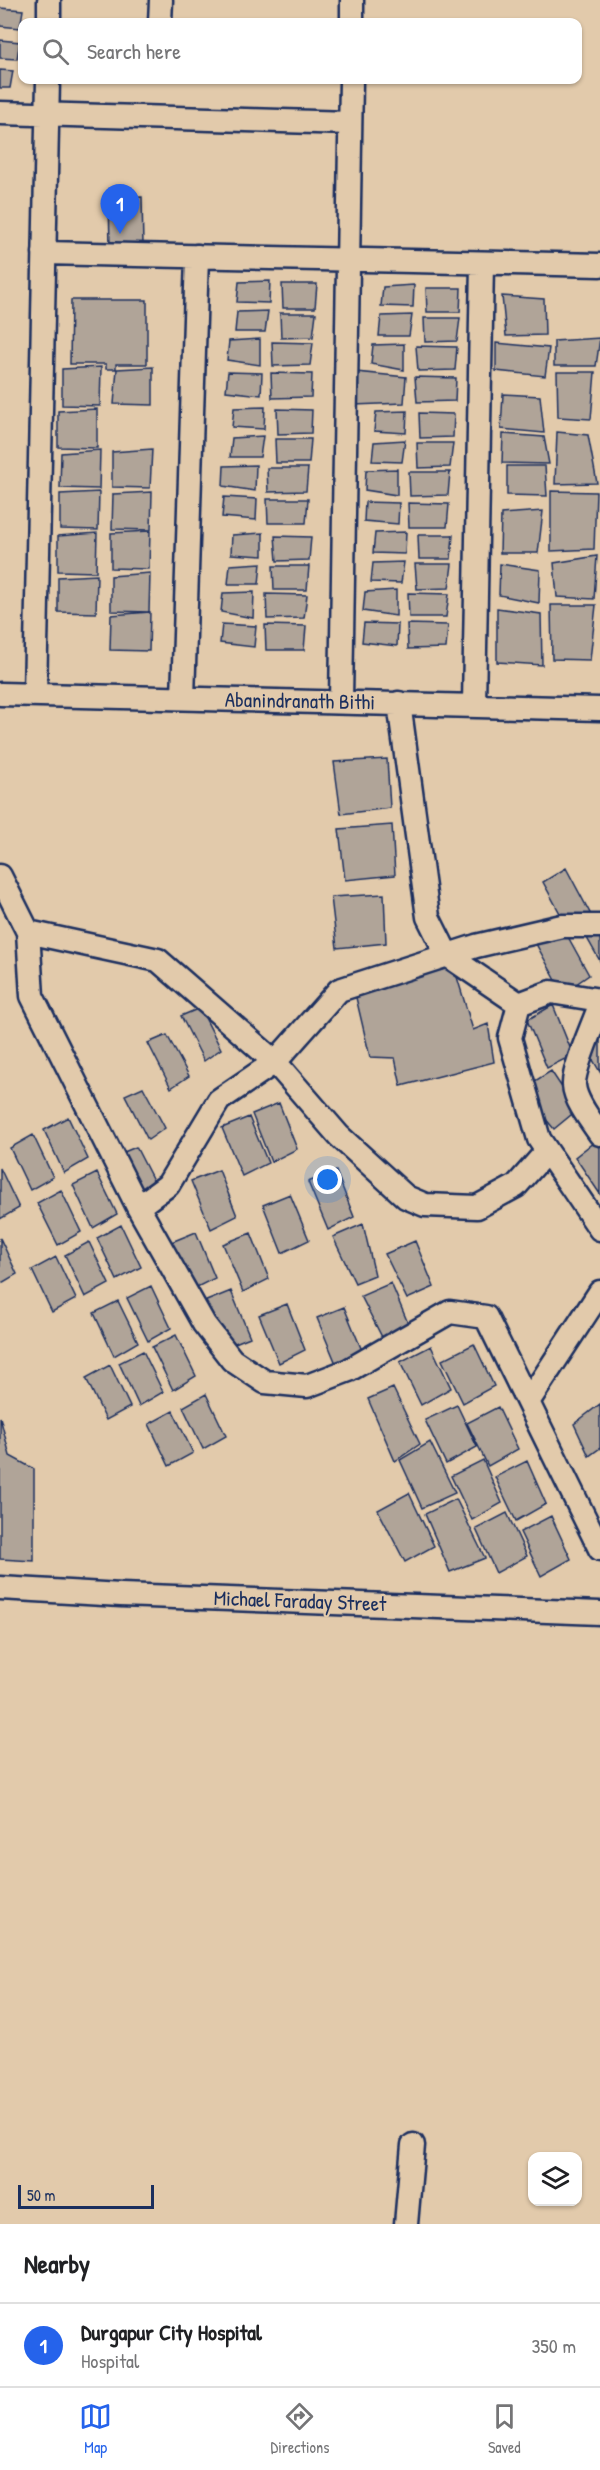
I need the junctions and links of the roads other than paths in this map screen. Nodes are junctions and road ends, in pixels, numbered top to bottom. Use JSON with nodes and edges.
{"nodes":[{"id":1,"x":50,"y":0,"type":"edge"},
{"id":2,"x":161,"y":0,"type":"edge"},
{"id":3,"x":352,"y":0,"type":"edge"},
{"id":4,"x":49,"y":18,"type":"edge"},
{"id":5,"x":160,"y":18,"type":"edge"},
{"id":6,"x":351,"y":18,"type":"edge"},
{"id":7,"x":48,"y":84,"type":"edge"},
{"id":8,"x":351,"y":84,"type":"edge"},
{"id":9,"x":0,"y":113,"type":"edge"},
{"id":10,"x":47,"y":115,"type":"junction"},
{"id":11,"x":350,"y":123,"type":"junction"},
{"id":12,"x":44,"y":253,"type":"junction"},
{"id":13,"x":197,"y":256,"type":"junction"},
{"id":14,"x":348,"y":260,"type":"junction"},
{"id":15,"x":482,"y":263,"type":"junction"},
{"id":16,"x":600,"y":265,"type":"edge"},
{"id":17,"x":0,"y":694,"type":"edge"},
{"id":18,"x":35,"y":695,"type":"junction"},
{"id":19,"x":183,"y":698,"type":"junction"},
{"id":20,"x":341,"y":701,"type":"junction"},
{"id":21,"x":399,"y":703,"type":"junction"},
{"id":22,"x":474,"y":704,"type":"junction"},
{"id":23,"x":600,"y":709,"type":"edge"},
{"id":24,"x":0,"y":876,"type":"edge"},
{"id":25,"x":600,"y":926,"type":"edge"},
{"id":26,"x":28,"y":932,"type":"junction"},
{"id":27,"x":447,"y":955,"type":"junction"},
{"id":28,"x":600,"y":1000,"type":"edge"},
{"id":29,"x":519,"y":1004,"type":"junction"},
{"id":30,"x":600,"y":1005,"type":"edge"},
{"id":31,"x":275,"y":1062,"type":"junction"},
{"id":32,"x":600,"y":1134,"type":"edge"},
{"id":33,"x":547,"y":1151,"type":"junction"},
{"id":34,"x":138,"y":1207,"type":"junction"},
{"id":35,"x":600,"y":1229,"type":"edge"},
{"id":36,"x":600,"y":1292,"type":"edge"},
{"id":37,"x":528,"y":1402,"type":"junction"},
{"id":38,"x":600,"y":1549,"type":"edge"},
{"id":39,"x":0,"y":1588,"type":"edge"},
{"id":40,"x":600,"y":1613,"type":"edge"},
{"id":41,"x":412,"y":2145,"type":"dead end"},
{"id":42,"x":406,"y":2224,"type":"edge"}],
"edges":[{"from":1,"to":4,"type":"street"},
{"from":2,"to":5,"type":"street"},
{"from":3,"to":6,"type":"street"},
{"from":7,"to":10,"type":"street"},
{"from":8,"to":11,"type":"street"},
{"from":9,"to":10,"type":"street"},
{"from":10,"to":11,"type":"street"},
{"from":10,"to":12,"type":"street"},
{"from":11,"to":14,"type":"street"},
{"from":12,"to":13,"type":"street"},
{"from":12,"to":18,"type":"street"},
{"from":13,"to":14,"type":"street"},
{"from":13,"to":19,"type":"street"},
{"from":14,"to":15,"type":"street"},
{"from":14,"to":20,"type":"street"},
{"from":15,"to":16,"type":"street"},
{"from":15,"to":22,"type":"street"},
{"from":17,"to":18,"type":"street","name":"Abanindranath Bithi"},
{"from":18,"to":19,"type":"street","name":"Abanindranath Bithi"},
{"from":19,"to":20,"type":"street","name":"Abanindranath Bithi"},
{"from":20,"to":21,"type":"street","name":"Abanindranath Bithi"},
{"from":21,"to":22,"type":"street","name":"Abanindranath Bithi"},
{"from":21,"to":27,"type":"street"},
{"from":22,"to":23,"type":"street","name":"Abanindranath Bithi"},
{"from":24,"to":26,"type":"street"},
{"from":25,"to":27,"type":"street"},
{"from":26,"to":31,"type":"street"},
{"from":26,"to":34,"type":"street"},
{"from":27,"to":29,"type":"street"},
{"from":27,"to":31,"type":"street"},
{"from":28,"to":29,"type":"street"},
{"from":29,"to":33,"type":"street"},
{"from":30,"to":32,"type":"street"},
{"from":31,"to":33,"type":"street"},
{"from":31,"to":34,"type":"street"},
{"from":33,"to":35,"type":"street"},
{"from":34,"to":37,"type":"street"},
{"from":36,"to":37,"type":"street"},
{"from":37,"to":38,"type":"street"},
{"from":39,"to":40,"type":"street","name":"Michael Faraday Street"},
{"from":41,"to":42,"type":"street"}]}
